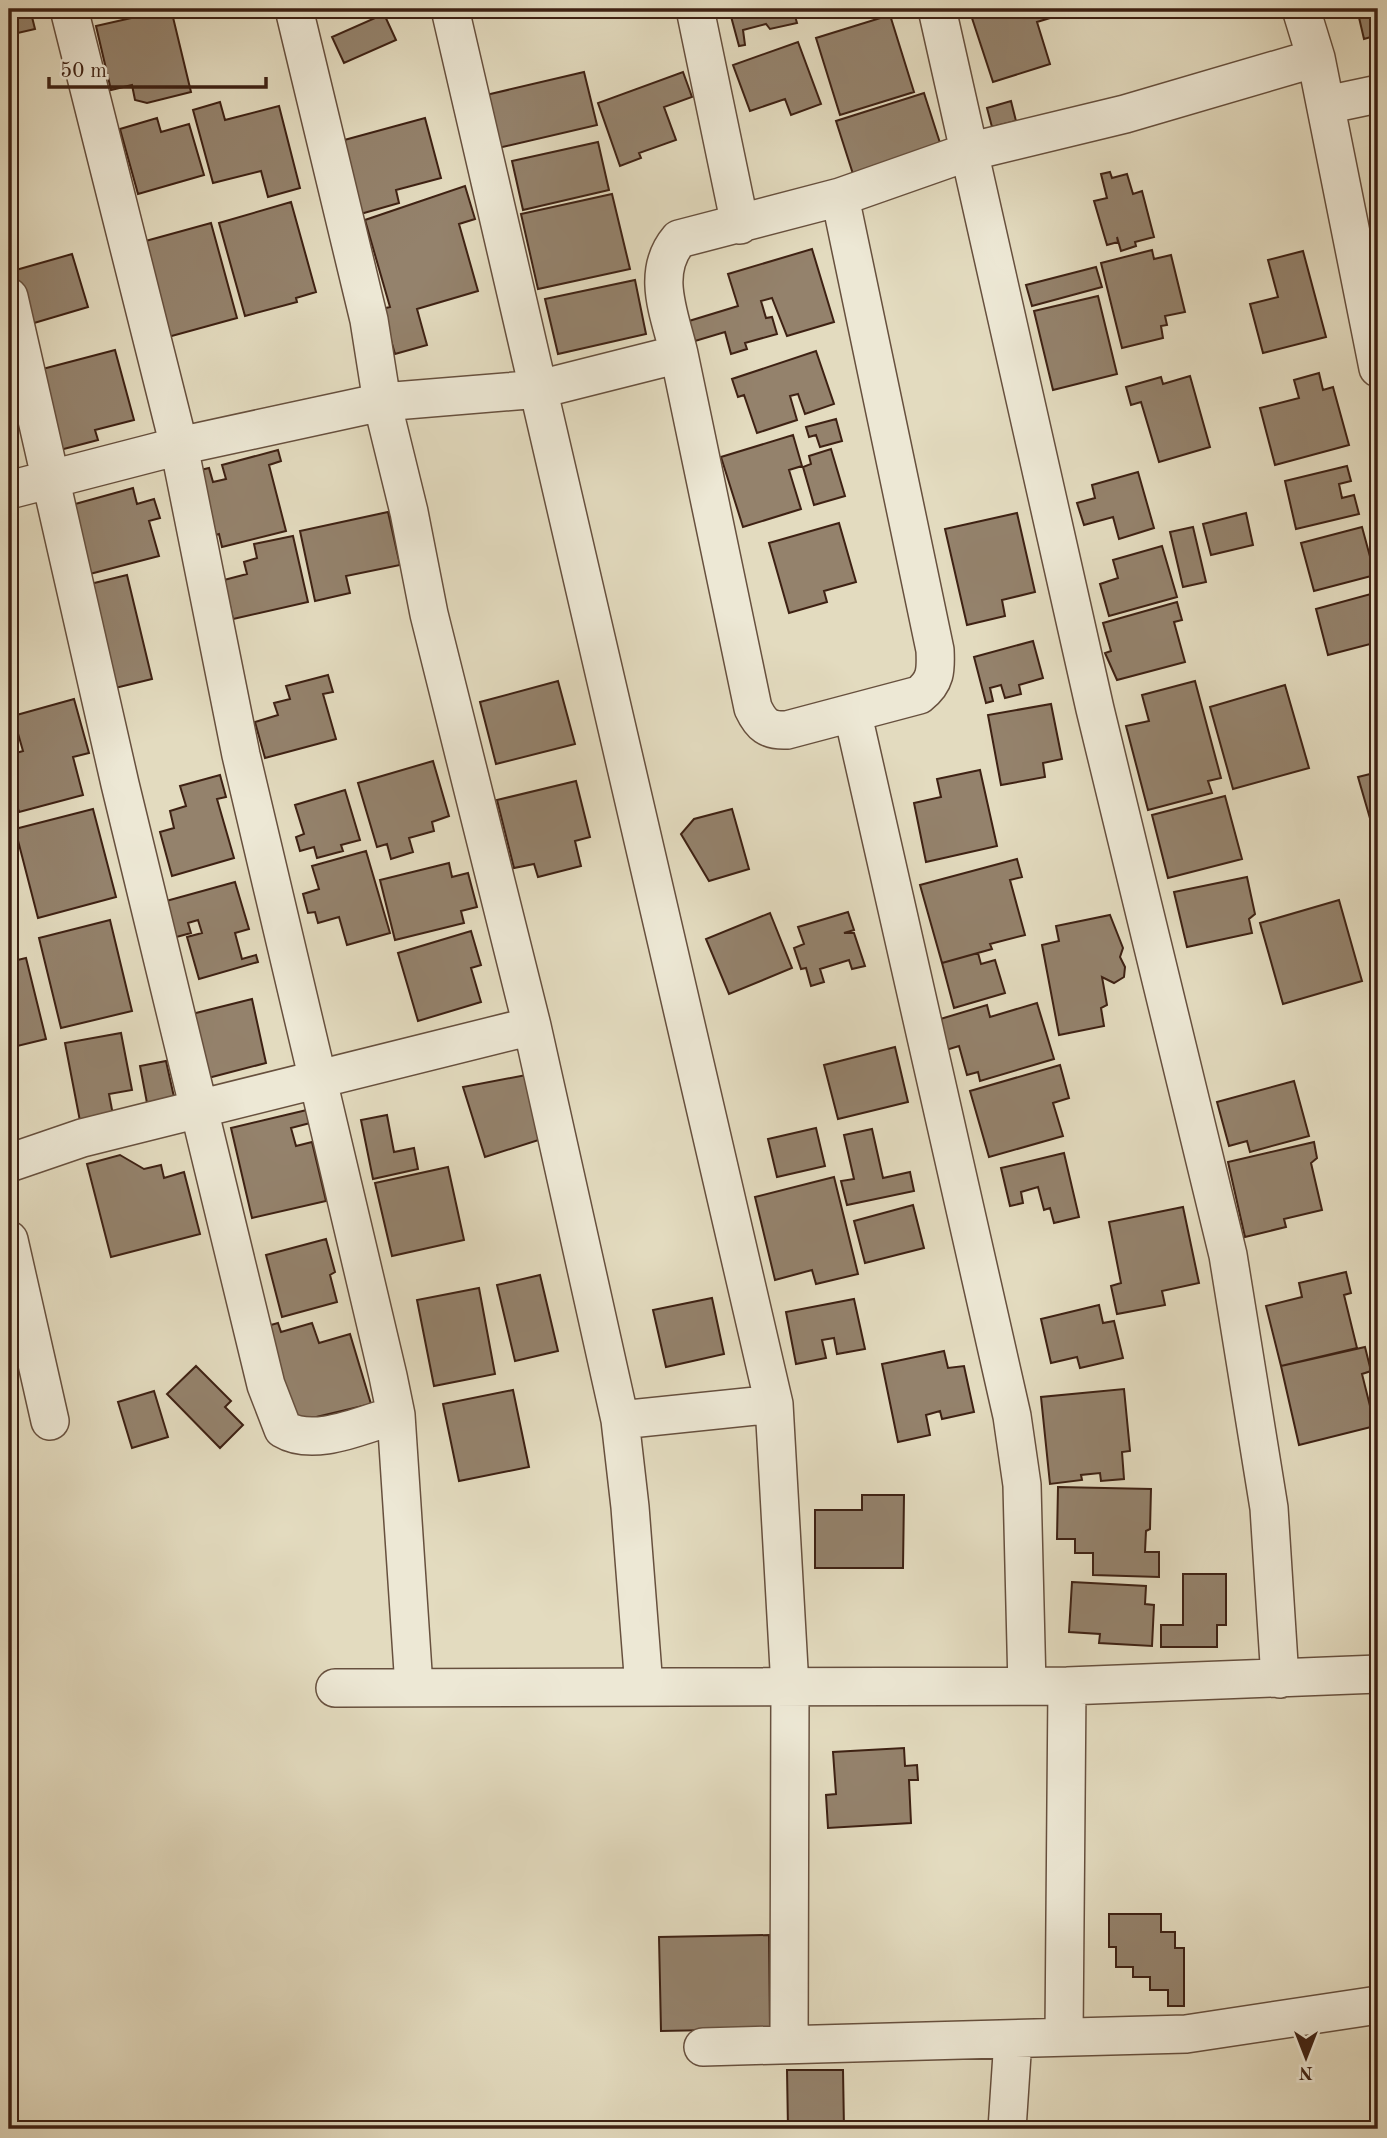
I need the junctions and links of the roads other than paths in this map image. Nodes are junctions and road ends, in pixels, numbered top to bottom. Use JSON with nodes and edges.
{"nodes":[{"id":1,"x":69,"y":9,"type":"edge"},
{"id":2,"x":294,"y":9,"type":"edge"},
{"id":3,"x":450,"y":9,"type":"edge"},
{"id":4,"x":695,"y":9,"type":"edge"},
{"id":5,"x":937,"y":9,"type":"edge"},
{"id":6,"x":1301,"y":9,"type":"edge"},
{"id":7,"x":1316,"y":58,"type":"junction"},
{"id":8,"x":1378,"y":94,"type":"edge"},
{"id":9,"x":1326,"y":105,"type":"junction"},
{"id":10,"x":968,"y":152,"type":"junction"},
{"id":11,"x":840,"y":197,"type":"junction"},
{"id":12,"x":740,"y":225,"type":"junction"},
{"id":13,"x":9,"y":298,"type":"edge"},
{"id":14,"x":1371,"y":305,"type":"edge"},
{"id":15,"x":679,"y":354,"type":"junction"},
{"id":16,"x":1378,"y":368,"type":"edge"},
{"id":17,"x":540,"y":389,"type":"junction"},
{"id":18,"x":382,"y":402,"type":"junction"},
{"id":19,"x":178,"y":446,"type":"junction"},
{"id":20,"x":49,"y":481,"type":"junction"},
{"id":21,"x":9,"y":490,"type":"edge"},
{"id":22,"x":853,"y":715,"type":"junction"},
{"id":23,"x":532,"y":1026,"type":"junction"},
{"id":24,"x":319,"y":1082,"type":"junction"},
{"id":25,"x":197,"y":1110,"type":"junction"},
{"id":26,"x":9,"y":1163,"type":"edge"},
{"id":27,"x":9,"y":1240,"type":"edge"},
{"id":28,"x":774,"y":1404,"type":"junction"},
{"id":29,"x":396,"y":1415,"type":"junction"},
{"id":30,"x":620,"y":1420,"type":"junction"},
{"id":31,"x":50,"y":1421,"type":"dead end"},
{"id":32,"x":1378,"y":1674,"type":"edge"},
{"id":33,"x":1280,"y":1679,"type":"junction"},
{"id":34,"x":1027,"y":1686,"type":"junction"},
{"id":35,"x":1067,"y":1686,"type":"junction"},
{"id":36,"x":414,"y":1687,"type":"junction"},
{"id":37,"x":644,"y":1687,"type":"junction"},
{"id":38,"x":790,"y":1687,"type":"junction"},
{"id":39,"x":335,"y":1688,"type":"dead end"},
{"id":40,"x":1378,"y":2005,"type":"edge"},
{"id":41,"x":1064,"y":2035,"type":"junction"},
{"id":42,"x":1013,"y":2039,"type":"junction"},
{"id":43,"x":789,"y":2044,"type":"junction"},
{"id":44,"x":703,"y":2047,"type":"dead end"},
{"id":45,"x":1007,"y":2129,"type":"edge"}],
"edges":[{"from":1,"to":19,"type":"street"},
{"from":2,"to":18,"type":"street"},
{"from":3,"to":17,"type":"street"},
{"from":4,"to":12,"type":"street"},
{"from":5,"to":10,"type":"street"},
{"from":6,"to":7,"type":"street"},
{"from":7,"to":9,"type":"street"},
{"from":7,"to":10,"type":"street"},
{"from":8,"to":9,"type":"street"},
{"from":9,"to":14,"type":"street"},
{"from":10,"to":11,"type":"street"},
{"from":10,"to":33,"type":"street"},
{"from":11,"to":12,"type":"street"},
{"from":11,"to":22,"type":"street"},
{"from":12,"to":15,"type":"street"},
{"from":13,"to":20,"type":"street"},
{"from":14,"to":16,"type":"street"},
{"from":15,"to":17,"type":"street"},
{"from":15,"to":22,"type":"street"},
{"from":17,"to":18,"type":"street"},
{"from":17,"to":28,"type":"street"},
{"from":18,"to":19,"type":"street"},
{"from":18,"to":23,"type":"street"},
{"from":19,"to":20,"type":"street"},
{"from":19,"to":24,"type":"street"},
{"from":20,"to":21,"type":"street"},
{"from":20,"to":25,"type":"street"},
{"from":22,"to":34,"type":"street"},
{"from":23,"to":24,"type":"street"},
{"from":23,"to":30,"type":"street"},
{"from":24,"to":25,"type":"street"},
{"from":24,"to":29,"type":"street"},
{"from":25,"to":26,"type":"street"},
{"from":25,"to":29,"type":"street"},
{"from":27,"to":31,"type":"street"},
{"from":28,"to":30,"type":"street"},
{"from":28,"to":38,"type":"street"},
{"from":29,"to":36,"type":"street"},
{"from":30,"to":37,"type":"street"},
{"from":32,"to":33,"type":"street"},
{"from":33,"to":35,"type":"street"},
{"from":34,"to":35,"type":"street"},
{"from":34,"to":38,"type":"street"},
{"from":35,"to":41,"type":"street"},
{"from":36,"to":37,"type":"street"},
{"from":36,"to":39,"type":"street"},
{"from":37,"to":38,"type":"street"},
{"from":38,"to":43,"type":"street"},
{"from":40,"to":41,"type":"street"},
{"from":41,"to":42,"type":"street"},
{"from":42,"to":43,"type":"street"},
{"from":42,"to":45,"type":"street"},
{"from":43,"to":44,"type":"street"}]}
